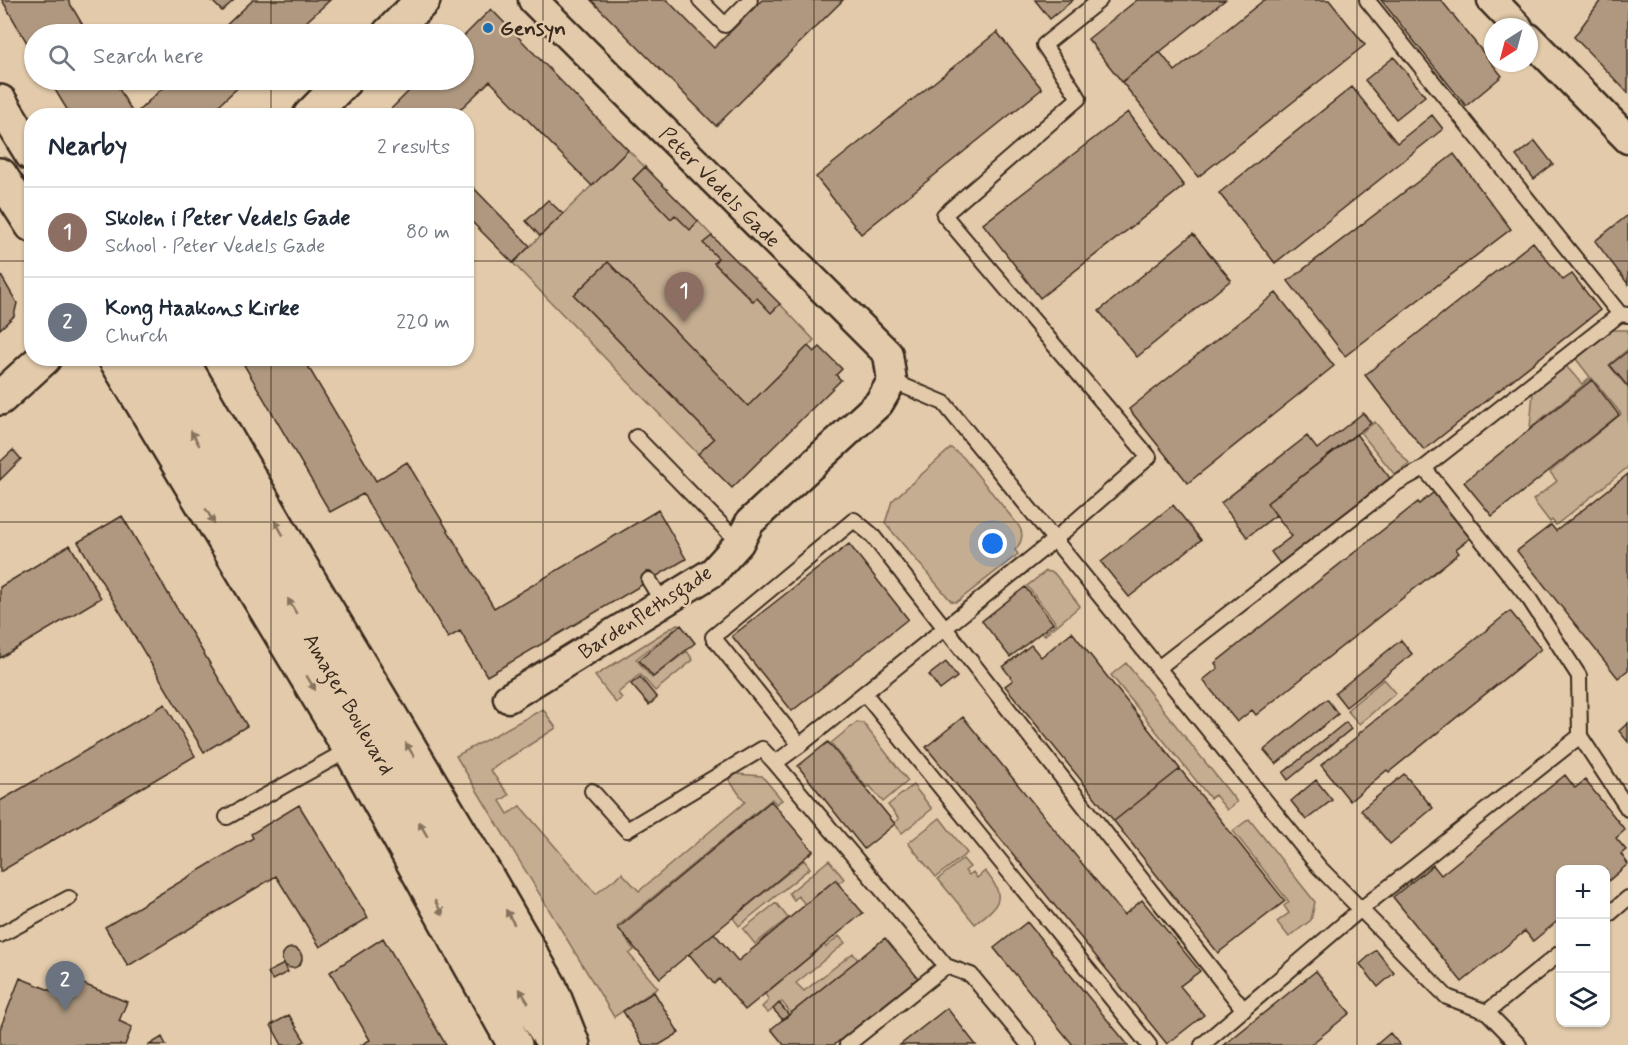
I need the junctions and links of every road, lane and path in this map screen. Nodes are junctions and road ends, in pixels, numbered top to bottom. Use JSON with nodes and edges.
{"nodes":[{"id":1,"x":423,"y":0,"type":"edge"},
{"id":2,"x":533,"y":0,"type":"edge"},
{"id":3,"x":700,"y":0,"type":"edge"},
{"id":4,"x":750,"y":0,"type":"edge"},
{"id":5,"x":1100,"y":0,"type":"edge"},
{"id":6,"x":1367,"y":0,"type":"edge"},
{"id":7,"x":1492,"y":0,"type":"edge"},
{"id":8,"x":1509,"y":18,"type":"edge"},
{"id":9,"x":399,"y":24,"type":"edge"},
{"id":10,"x":1538,"y":47,"type":"edge"},
{"id":11,"x":335,"y":90,"type":"edge"},
{"id":12,"x":0,"y":102,"type":"edge"},
{"id":13,"x":318,"y":108,"type":"edge"},
{"id":14,"x":1628,"y":139,"type":"edge"},
{"id":15,"x":24,"y":141,"type":"edge"},
{"id":16,"x":0,"y":175,"type":"edge"},
{"id":17,"x":24,"y":212,"type":"edge"},
{"id":18,"x":1624,"y":315,"type":"edge"},
{"id":19,"x":35,"y":366,"type":"edge"},
{"id":20,"x":120,"y":366,"type":"edge"},
{"id":21,"x":155,"y":366,"type":"edge"},
{"id":22,"x":185,"y":366,"type":"edge"},
{"id":23,"x":892,"y":381,"type":"junction"},
{"id":24,"x":0,"y":398,"type":"edge"},
{"id":25,"x":636,"y":437,"type":"dead end"},
{"id":26,"x":1424,"y":468,"type":"junction"},
{"id":27,"x":1054,"y":540,"type":"junction"},
{"id":28,"x":738,"y":543,"type":"junction"},
{"id":29,"x":945,"y":630,"type":"junction"},
{"id":30,"x":1158,"y":668,"type":"junction"},
{"id":31,"x":865,"y":693,"type":"junction"},
{"id":32,"x":508,"y":698,"type":"dead end"},
{"id":33,"x":1580,"y":736,"type":"junction"},
{"id":34,"x":800,"y":746,"type":"junction"},
{"id":35,"x":350,"y":749,"type":"junction"},
{"id":36,"x":775,"y":763,"type":"junction"},
{"id":37,"x":592,"y":791,"type":"dead end"},
{"id":38,"x":1628,"y":809,"type":"edge"},
{"id":39,"x":226,"y":817,"type":"dead end"},
{"id":40,"x":69,"y":898,"type":"dead end"},
{"id":41,"x":1628,"y":898,"type":"edge"},
{"id":42,"x":1361,"y":909,"type":"junction"},
{"id":43,"x":1610,"y":912,"type":"edge"},
{"id":44,"x":0,"y":934,"type":"edge"},
{"id":45,"x":1556,"y":956,"type":"edge"},
{"id":46,"x":946,"y":966,"type":"junction"},
{"id":47,"x":1244,"y":1011,"type":"junction"},
{"id":48,"x":1487,"y":1012,"type":"junction"},
{"id":49,"x":515,"y":1045,"type":"edge"},
{"id":50,"x":555,"y":1045,"type":"edge"},
{"id":51,"x":573,"y":1045,"type":"edge"},
{"id":52,"x":848,"y":1045,"type":"edge"},
{"id":53,"x":1029,"y":1045,"type":"edge"},
{"id":54,"x":1149,"y":1045,"type":"edge"},
{"id":55,"x":1202,"y":1045,"type":"edge"},
{"id":56,"x":1519,"y":1045,"type":"edge"}],
"edges":[{"from":1,"to":9,"type":"street"},
{"from":2,"to":23,"type":"street","name":"Peter Vedels Gade"},
{"from":3,"to":4,"type":"lane"},
{"from":5,"to":27,"type":"lane"},
{"from":6,"to":18,"type":"lane"},
{"from":7,"to":8,"type":"street"},
{"from":10,"to":14,"type":"street"},
{"from":11,"to":13,"type":"street"},
{"from":12,"to":15,"type":"street"},
{"from":16,"to":17,"type":"street"},
{"from":18,"to":26,"type":"lane"},
{"from":19,"to":24,"type":"street"},
{"from":20,"to":35,"type":"street","name":"Amager Boulevard","one_way":true},
{"from":50,"to":21,"type":"street","name":"Amager Boulevard","one_way":true},
{"from":51,"to":22,"type":"street","one_way":true},
{"from":23,"to":27,"type":"lane"},
{"from":23,"to":28,"type":"street","name":"Bardenflethsgade"},
{"from":25,"to":28,"type":"lane"},
{"from":26,"to":30,"type":"lane"},
{"from":26,"to":33,"type":"lane"},
{"from":27,"to":29,"type":"lane"},
{"from":27,"to":30,"type":"lane"},
{"from":28,"to":32,"type":"street","name":"Bardenflethsgade"},
{"from":29,"to":31,"type":"lane"},
{"from":29,"to":34,"type":"lane"},
{"from":29,"to":47,"type":"lane"},
{"from":30,"to":42,"type":"lane"},
{"from":31,"to":34,"type":"lane"},
{"from":31,"to":54,"type":"lane"},
{"from":33,"to":38,"type":"lane"},
{"from":33,"to":42,"type":"lane"},
{"from":34,"to":36,"type":"lane"},
{"from":35,"to":39,"type":"lane"},
{"from":35,"to":49,"type":"street","name":"Amager Boulevard","one_way":true},
{"from":36,"to":37,"type":"lane"},
{"from":36,"to":46,"type":"lane"},
{"from":40,"to":44,"type":"lane"},
{"from":41,"to":43,"type":"lane"},
{"from":42,"to":47,"type":"lane"},
{"from":42,"to":48,"type":"lane"},
{"from":45,"to":48,"type":"lane"},
{"from":46,"to":52,"type":"lane"},
{"from":46,"to":53,"type":"lane"},
{"from":47,"to":55,"type":"lane"},
{"from":48,"to":56,"type":"lane"}]}
